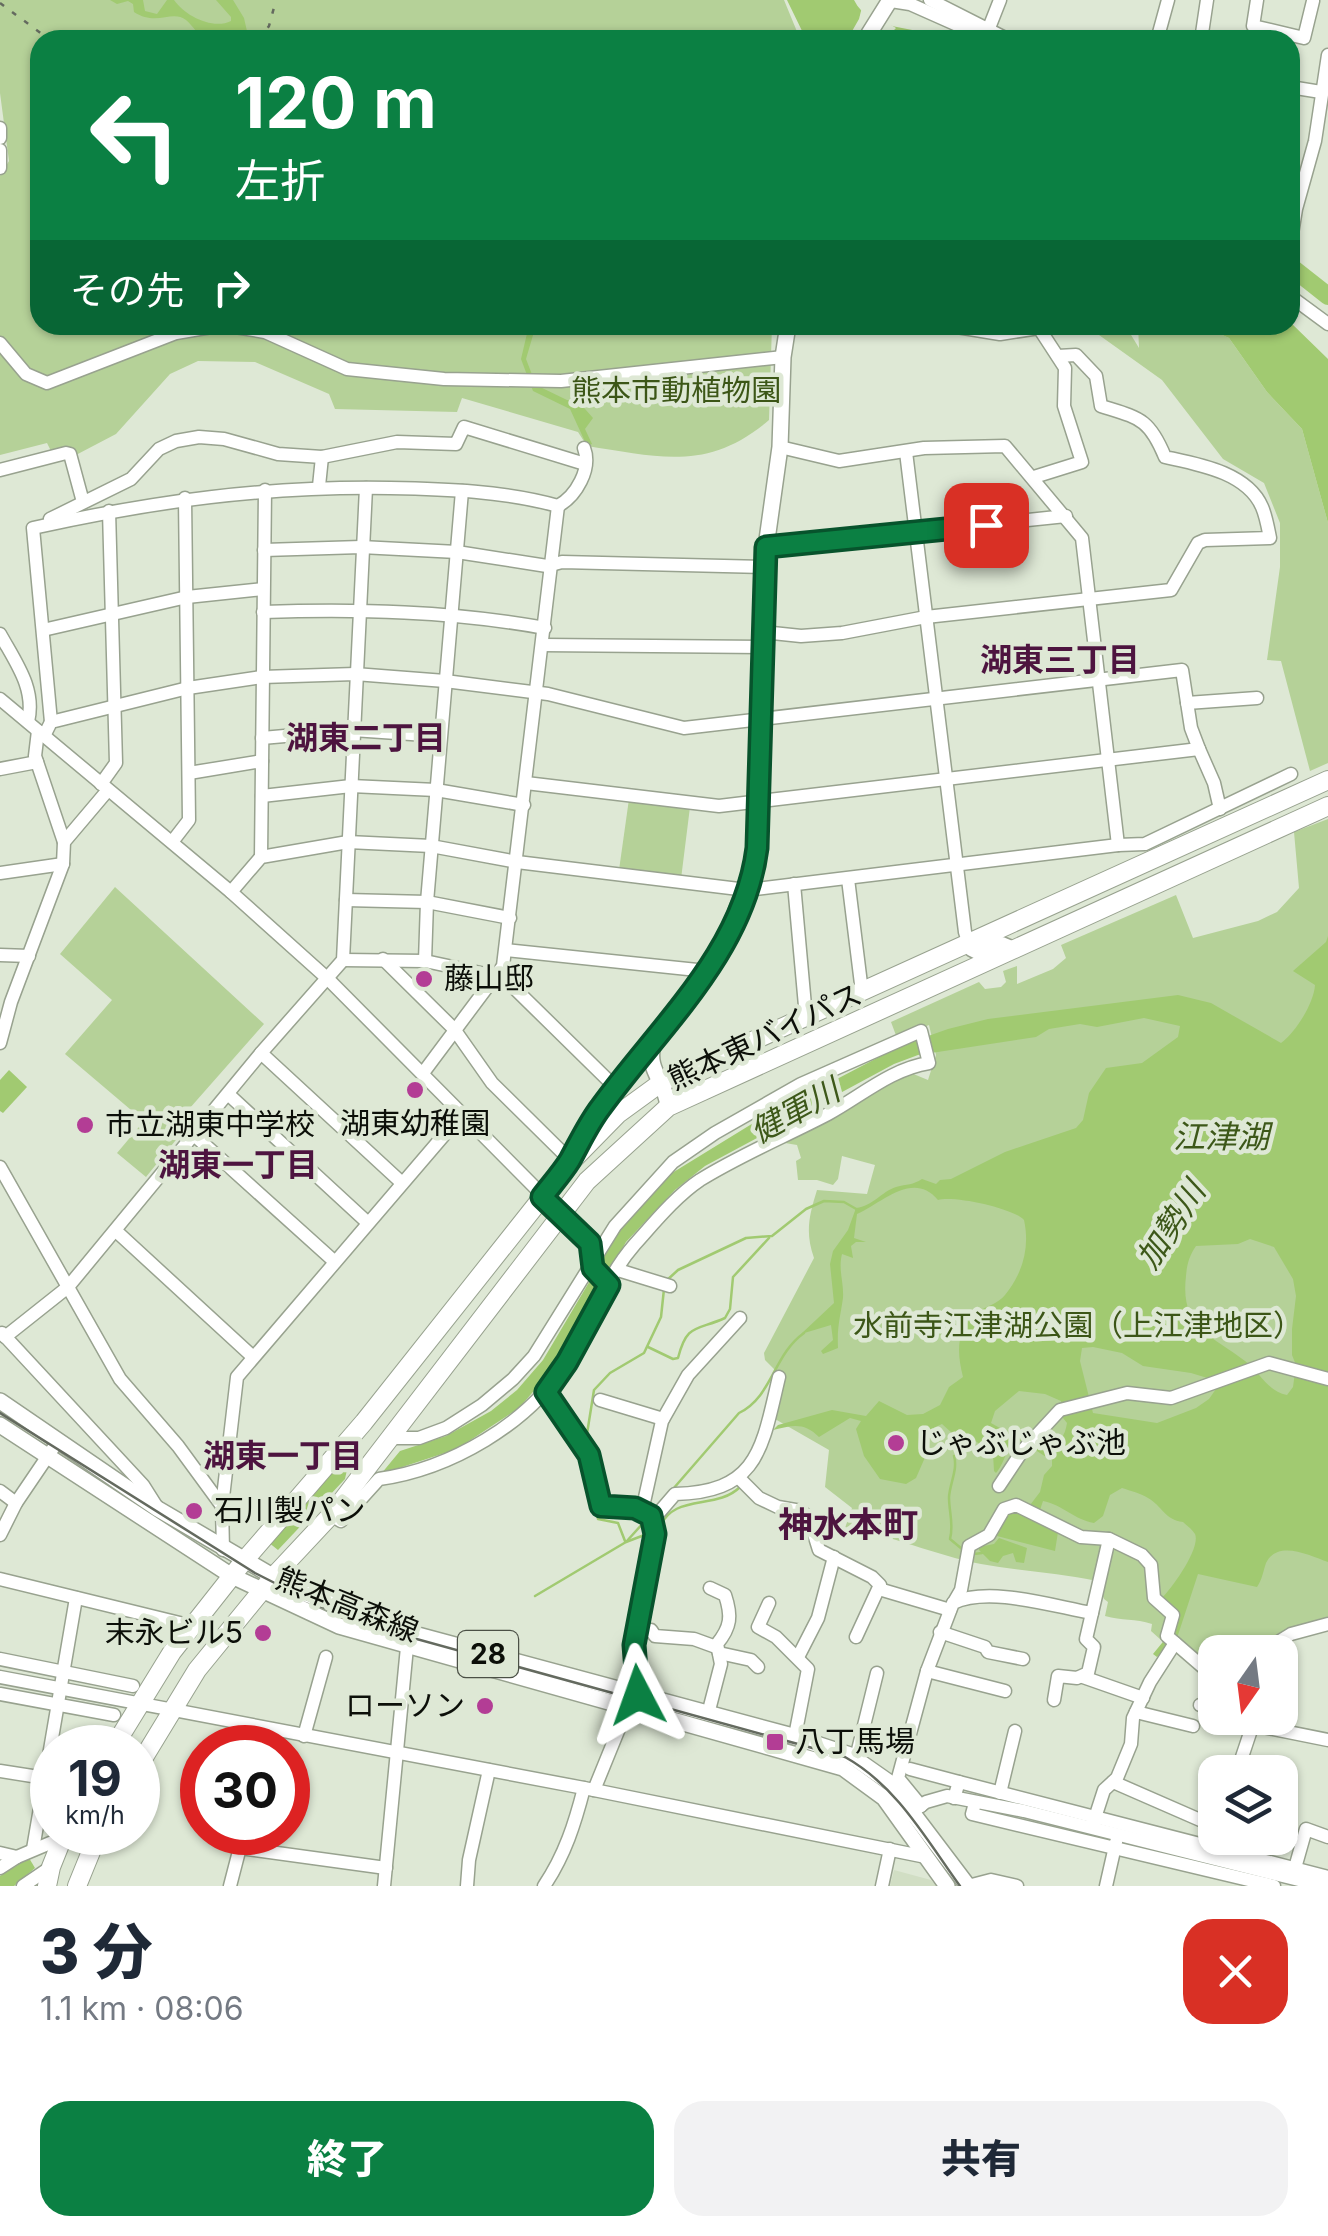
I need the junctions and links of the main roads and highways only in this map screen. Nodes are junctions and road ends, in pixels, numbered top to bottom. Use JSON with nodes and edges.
{"nodes":[{"id":1,"x":891,"y":0,"type":"edge"},
{"id":2,"x":872,"y":30,"type":"edge"},
{"id":3,"x":786,"y":335,"type":"edge"},
{"id":4,"x":1328,"y":780,"type":"edge"},
{"id":5,"x":1328,"y":806,"type":"edge"},
{"id":6,"x":660,"y":1032,"type":"junction"},
{"id":7,"x":662,"y":1082,"type":"junction"},
{"id":8,"x":668,"y":1107,"type":"junction"},
{"id":9,"x":568,"y":1163,"type":"junction"},
{"id":10,"x":0,"y":1401,"type":"edge"},
{"id":11,"x":0,"y":1425,"type":"edge"},
{"id":12,"x":237,"y":1569,"type":"junction"},
{"id":13,"x":267,"y":1584,"type":"junction"},
{"id":14,"x":123,"y":1725,"type":"edge"},
{"id":15,"x":160,"y":1730,"type":"edge"},
{"id":16,"x":911,"y":1813,"type":"junction"},
{"id":17,"x":55,"y":1855,"type":"edge"},
{"id":18,"x":91,"y":1855,"type":"edge"},
{"id":19,"x":83,"y":1885,"type":"edge"},
{"id":20,"x":47,"y":1886,"type":"edge"},
{"id":21,"x":948,"y":1886,"type":"edge"},
{"id":22,"x":968,"y":1886,"type":"edge"}],
"edges":[{"from":1,"to":2,"type":"main road"},
{"from":3,"to":6,"type":"main road"},
{"from":4,"to":7,"type":"highway","name":"熊本東バイパス"},
{"from":5,"to":8,"type":"highway","name":"熊本東バイパス"},
{"from":6,"to":7,"type":"main road"},
{"from":6,"to":9,"type":"main road"},
{"from":7,"to":8,"type":"main road"},
{"from":7,"to":9,"type":"highway","name":"熊本東バイパス"},
{"from":8,"to":13,"type":"highway","name":"熊本東バイパス"},
{"from":9,"to":12,"type":"highway","name":"熊本東バイパス"},
{"from":10,"to":12,"type":"main road","name":"熊本高森線","number":"28"},
{"from":11,"to":12,"type":"main road","name":"熊本高森線","number":"28"},
{"from":12,"to":13,"type":"main road","name":"熊本高森線","number":"28"},
{"from":12,"to":14,"type":"highway","name":"熊本東バイパス"},
{"from":13,"to":15,"type":"highway","name":"熊本東バイパス"},
{"from":13,"to":16,"type":"main road","name":"熊本高森線","number":"28"},
{"from":13,"to":16,"type":"main road","name":"熊本高森線","number":"28"},
{"from":16,"to":21,"type":"main road","name":"熊本高森線","number":"28"},
{"from":16,"to":22,"type":"main road","name":"熊本高森線","number":"28"},
{"from":17,"to":20,"type":"highway"},
{"from":18,"to":19,"type":"highway"}]}
